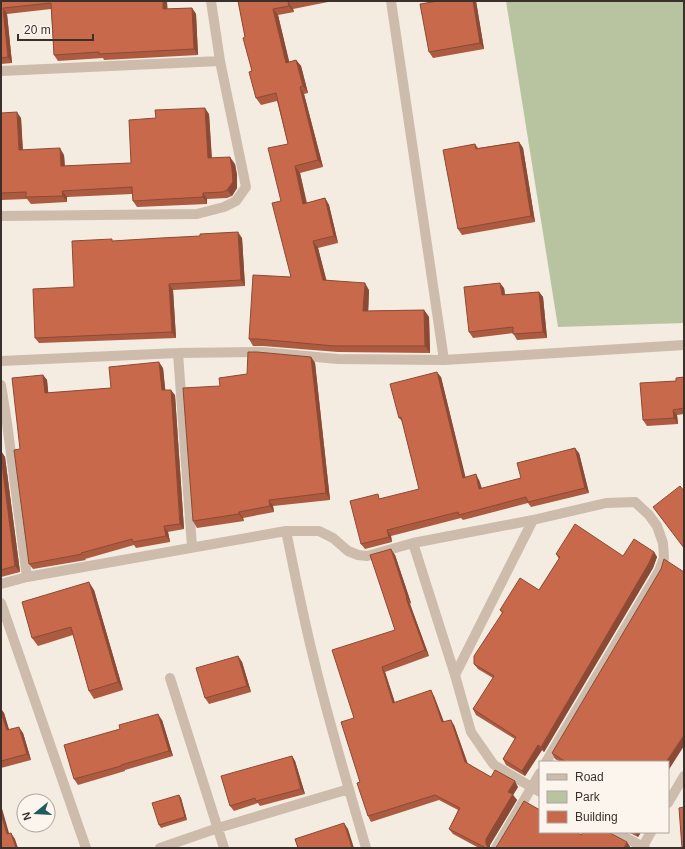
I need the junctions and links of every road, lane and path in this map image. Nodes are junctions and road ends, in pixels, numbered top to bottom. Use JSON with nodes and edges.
{"nodes":[{"id":1,"x":212,"y":1,"type":"edge"},
{"id":2,"x":391,"y":1,"type":"edge"},
{"id":3,"x":220,"y":62,"type":"junction"},
{"id":4,"x":1,"y":71,"type":"edge"},
{"id":5,"x":1,"y":216,"type":"edge"},
{"id":6,"x":684,"y":345,"type":"edge"},
{"id":7,"x":178,"y":353,"type":"junction"},
{"id":8,"x":444,"y":360,"type":"junction"},
{"id":9,"x":1,"y":361,"type":"edge"},
{"id":10,"x":1,"y":385,"type":"edge"},
{"id":11,"x":533,"y":520,"type":"junction"},
{"id":12,"x":286,"y":532,"type":"junction"},
{"id":13,"x":413,"y":543,"type":"junction"},
{"id":14,"x":192,"y":547,"type":"junction"},
{"id":15,"x":27,"y":576,"type":"junction"},
{"id":16,"x":1,"y":584,"type":"edge"},
{"id":17,"x":1,"y":603,"type":"edge"},
{"id":18,"x":455,"y":675,"type":"junction"},
{"id":19,"x":170,"y":678,"type":"dead end"},
{"id":20,"x":547,"y":761,"type":"edge"},
{"id":21,"x":684,"y":776,"type":"edge"},
{"id":22,"x":539,"y":777,"type":"edge"},
{"id":23,"x":349,"y":789,"type":"junction"},
{"id":24,"x":536,"y":790,"type":"edge"},
{"id":25,"x":669,"y":801,"type":"edge"},
{"id":26,"x":218,"y":828,"type":"junction"},
{"id":27,"x":617,"y":833,"type":"edge"},
{"id":28,"x":651,"y":833,"type":"edge"},
{"id":29,"x":86,"y":848,"type":"edge"},
{"id":30,"x":160,"y":848,"type":"edge"},
{"id":31,"x":224,"y":848,"type":"edge"},
{"id":32,"x":366,"y":848,"type":"edge"},
{"id":33,"x":496,"y":848,"type":"edge"},
{"id":34,"x":643,"y":848,"type":"edge"}],
"edges":[{"from":1,"to":3,"type":"street"},
{"from":2,"to":8,"type":"street"},
{"from":3,"to":4,"type":"street"},
{"from":3,"to":5,"type":"street"},
{"from":6,"to":8,"type":"street"},
{"from":7,"to":8,"type":"street"},
{"from":7,"to":9,"type":"street"},
{"from":7,"to":14,"type":"street"},
{"from":10,"to":15,"type":"street"},
{"from":11,"to":13,"type":"street"},
{"from":11,"to":18,"type":"street"},
{"from":11,"to":20,"type":"street"},
{"from":12,"to":13,"type":"street"},
{"from":12,"to":14,"type":"street"},
{"from":12,"to":23,"type":"street"},
{"from":13,"to":18,"type":"street"},
{"from":14,"to":15,"type":"street"},
{"from":15,"to":16,"type":"street"},
{"from":17,"to":29,"type":"street"},
{"from":18,"to":24,"type":"street"},
{"from":19,"to":26,"type":"street"},
{"from":21,"to":25,"type":"street"},
{"from":22,"to":24,"type":"street"},
{"from":23,"to":26,"type":"street"},
{"from":23,"to":32,"type":"street"},
{"from":24,"to":33,"type":"street"},
{"from":26,"to":30,"type":"street"},
{"from":26,"to":31,"type":"street"},
{"from":27,"to":34,"type":"street"},
{"from":28,"to":34,"type":"street"}]}
